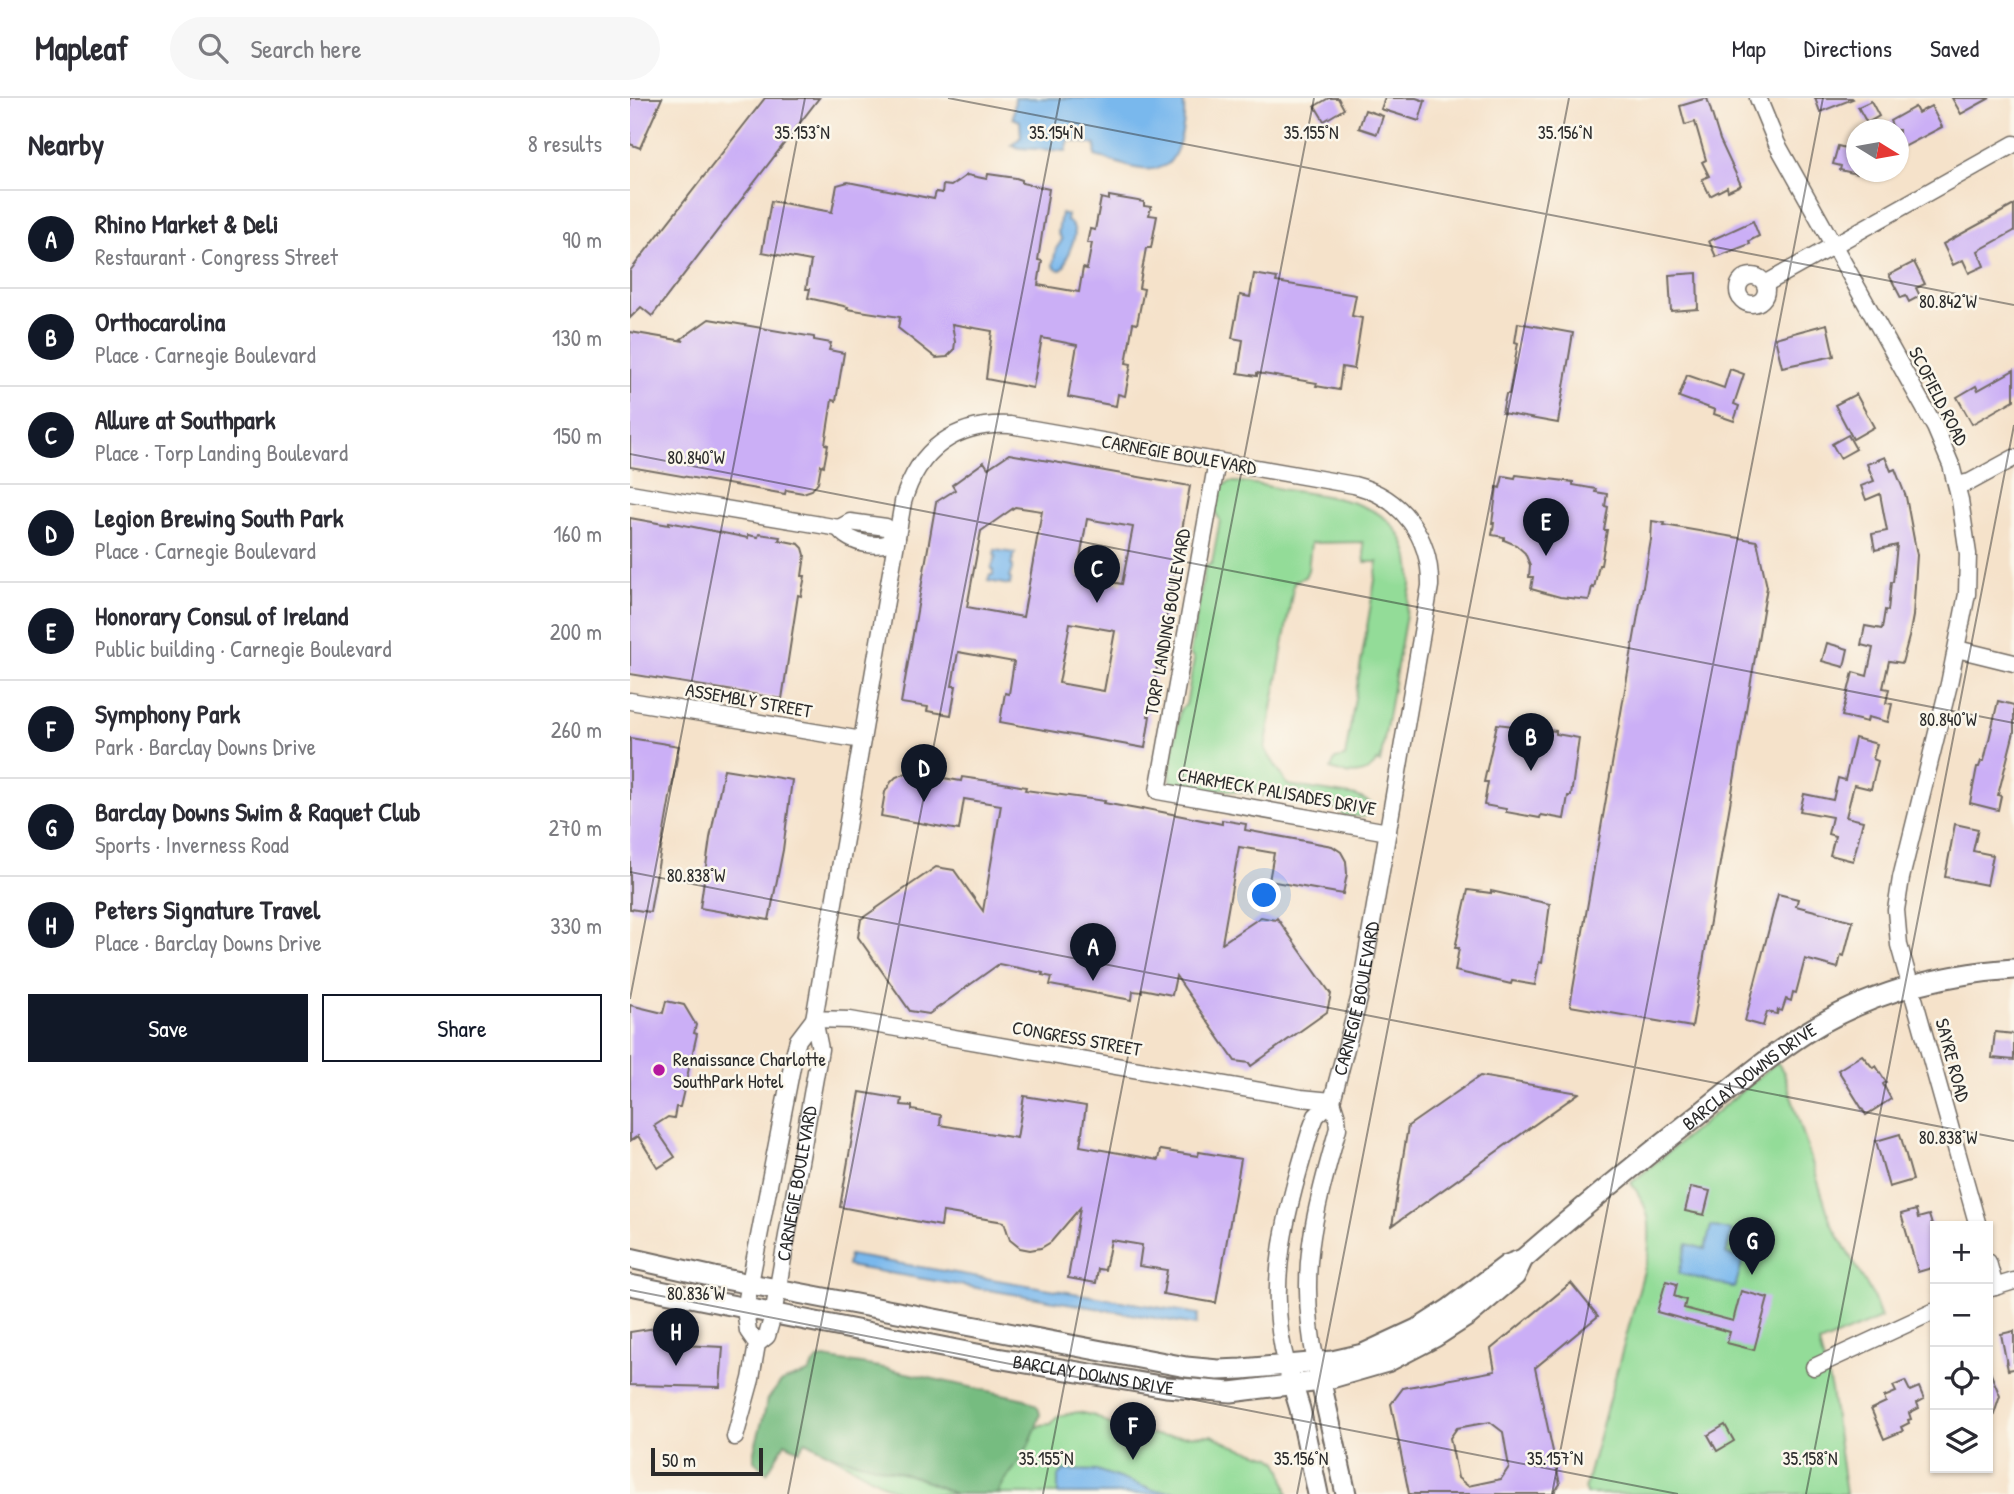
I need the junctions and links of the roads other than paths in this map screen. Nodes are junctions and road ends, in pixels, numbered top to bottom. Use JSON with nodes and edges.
{"nodes":[{"id":1,"x":1758,"y":98,"type":"edge"},
{"id":2,"x":2014,"y":144,"type":"edge"},
{"id":3,"x":1833,"y":244,"type":"junction"},
{"id":4,"x":1765,"y":284,"type":"dead end"},
{"id":5,"x":2014,"y":458,"type":"edge"},
{"id":6,"x":1217,"y":461,"type":"junction"},
{"id":7,"x":1957,"y":485,"type":"junction"},
{"id":8,"x":630,"y":493,"type":"edge"},
{"id":9,"x":897,"y":538,"type":"junction"},
{"id":10,"x":1957,"y":649,"type":"junction"},
{"id":11,"x":2014,"y":663,"type":"edge"},
{"id":12,"x":630,"y":701,"type":"edge"},
{"id":13,"x":862,"y":740,"type":"junction"},
{"id":14,"x":1158,"y":792,"type":"joint"},
{"id":15,"x":1388,"y":832,"type":"junction"},
{"id":16,"x":2014,"y":969,"type":"edge"},
{"id":17,"x":1911,"y":986,"type":"junction"},
{"id":18,"x":814,"y":1019,"type":"junction"},
{"id":19,"x":1332,"y":1101,"type":"junction"},
{"id":20,"x":1977,"y":1221,"type":"edge"},
{"id":21,"x":630,"y":1258,"type":"edge"},
{"id":22,"x":2014,"y":1282,"type":"edge"},
{"id":23,"x":750,"y":1284,"type":"junction"},
{"id":24,"x":630,"y":1286,"type":"edge"},
{"id":25,"x":1993,"y":1287,"type":"edge"},
{"id":26,"x":778,"y":1289,"type":"junction"},
{"id":27,"x":745,"y":1309,"type":"junction"},
{"id":28,"x":1930,"y":1313,"type":"edge"},
{"id":29,"x":774,"y":1315,"type":"junction"},
{"id":30,"x":757,"y":1344,"type":"junction"},
{"id":31,"x":1287,"y":1365,"type":"junction"},
{"id":32,"x":1814,"y":1367,"type":"dead end"},
{"id":33,"x":1319,"y":1372,"type":"junction"},
{"id":34,"x":1293,"y":1386,"type":"junction"},
{"id":35,"x":734,"y":1437,"type":"dead end"},
{"id":36,"x":1318,"y":1494,"type":"edge"},
{"id":37,"x":1346,"y":1494,"type":"edge"}],
"edges":[{"from":1,"to":3,"type":"street","name":"SCOFIELD ROAD"},
{"from":2,"to":3,"type":"street"},
{"from":3,"to":4,"type":"street"},
{"from":3,"to":7,"type":"street","name":"SCOFIELD ROAD"},
{"from":5,"to":7,"type":"street"},
{"from":6,"to":9,"type":"street","name":"CARNEGIE BOULEVARD"},
{"from":6,"to":14,"type":"street","name":"TORP LANDING BOULEVARD"},
{"from":6,"to":15,"type":"street","name":"CARNEGIE BOULEVARD"},
{"from":7,"to":10,"type":"street","name":"SCOFIELD ROAD"},
{"from":8,"to":9,"type":"street"},
{"from":9,"to":13,"type":"street","name":"CARNEGIE BOULEVARD"},
{"from":10,"to":11,"type":"street"},
{"from":10,"to":17,"type":"street","name":"SCOFIELD ROAD"},
{"from":12,"to":13,"type":"street","name":"ASSEMBLY STREET"},
{"from":13,"to":18,"type":"street","name":"CARNEGIE BOULEVARD"},
{"from":14,"to":15,"type":"street","name":"CHARMECK PALISADES DRIVE"},
{"from":15,"to":19,"type":"street","name":"CARNEGIE BOULEVARD"},
{"from":16,"to":17,"type":"street","name":"BARCLAY DOWNS DRIVE"},
{"from":17,"to":20,"type":"street","name":"SAYRE ROAD"},
{"from":17,"to":33,"type":"street","name":"BARCLAY DOWNS DRIVE"},
{"from":18,"to":19,"type":"street","name":"CONGRESS STREET"},
{"from":18,"to":23,"type":"street","name":"CARNEGIE BOULEVARD"},
{"from":18,"to":26,"type":"street","name":"CARNEGIE BOULEVARD"},
{"from":19,"to":31,"type":"street","name":"CARNEGIE BOULEVARD"},
{"from":19,"to":33,"type":"street","name":"CARNEGIE BOULEVARD"},
{"from":21,"to":23,"type":"street","name":"BARCLAY DOWNS DRIVE"},
{"from":22,"to":25,"type":"street"},
{"from":23,"to":26,"type":"street","name":"BARCLAY DOWNS DRIVE"},
{"from":23,"to":27,"type":"street","name":"CARNEGIE BOULEVARD"},
{"from":24,"to":27,"type":"street","name":"BARCLAY DOWNS DRIVE"},
{"from":26,"to":29,"type":"street","name":"CARNEGIE BOULEVARD"},
{"from":26,"to":31,"type":"street","name":"BARCLAY DOWNS DRIVE"},
{"from":27,"to":29,"type":"street","name":"BARCLAY DOWNS DRIVE"},
{"from":27,"to":30,"type":"street","name":"CARNEGIE BOULEVARD"},
{"from":28,"to":32,"type":"street"},
{"from":29,"to":30,"type":"street","name":"CARNEGIE BOULEVARD"},
{"from":29,"to":34,"type":"street","name":"BARCLAY DOWNS DRIVE"},
{"from":30,"to":35,"type":"street","name":"CARNEGIE BOULEVARD"},
{"from":31,"to":33,"type":"street","name":"BARCLAY DOWNS DRIVE"},
{"from":31,"to":34,"type":"street","name":"CARNEGIE BOULEVARD"},
{"from":33,"to":34,"type":"street","name":"BARCLAY DOWNS DRIVE"},
{"from":33,"to":37,"type":"street","name":"CARNEGIE BOULEVARD"},
{"from":34,"to":36,"type":"street","name":"CARNEGIE BOULEVARD"}]}
